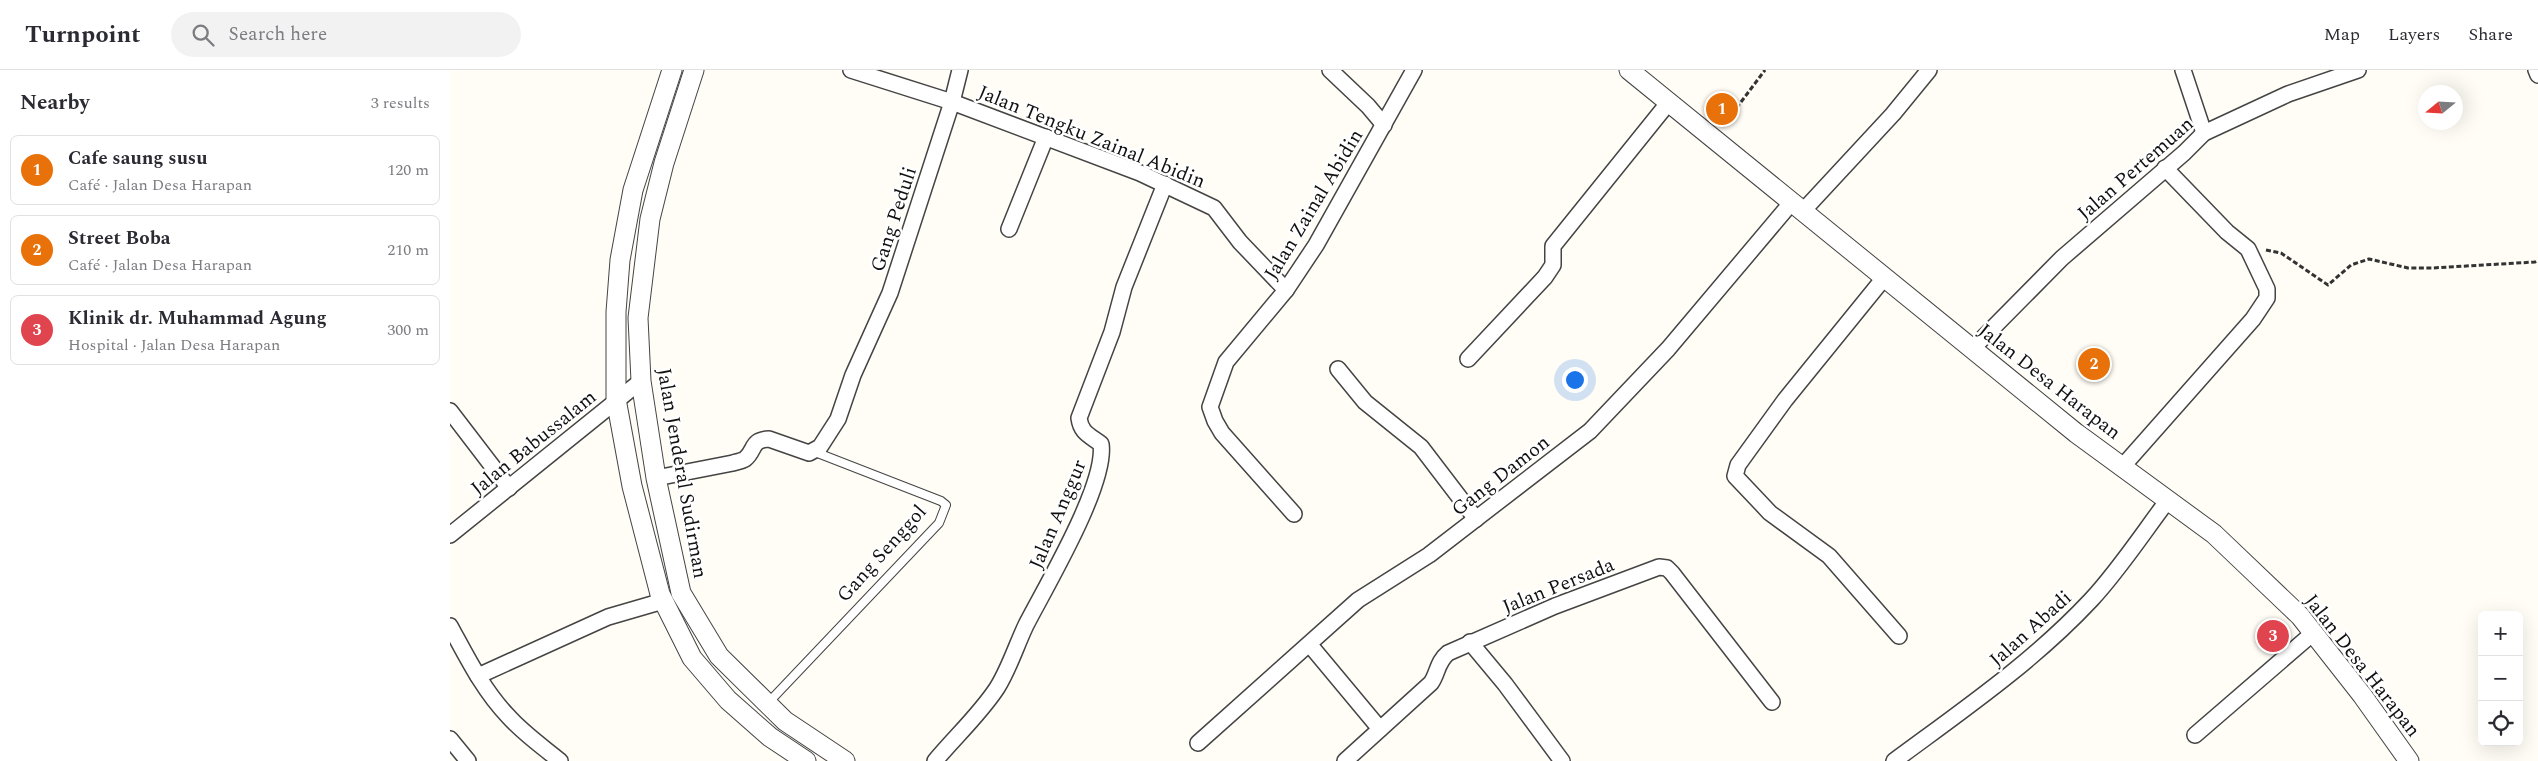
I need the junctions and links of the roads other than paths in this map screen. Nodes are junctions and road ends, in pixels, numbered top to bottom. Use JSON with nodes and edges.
{"nodes":[{"id":1,"x":672,"y":70,"type":"edge"},
{"id":2,"x":694,"y":70,"type":"edge"},
{"id":3,"x":851,"y":70,"type":"edge"},
{"id":4,"x":960,"y":70,"type":"edge"},
{"id":5,"x":1330,"y":70,"type":"edge"},
{"id":6,"x":1414,"y":70,"type":"edge"},
{"id":7,"x":1629,"y":70,"type":"edge"},
{"id":8,"x":1929,"y":70,"type":"edge"},
{"id":9,"x":2183,"y":70,"type":"edge"},
{"id":10,"x":2358,"y":70,"type":"edge"},
{"id":11,"x":2536,"y":70,"type":"edge"},
{"id":12,"x":2538,"y":75,"type":"edge"},
{"id":13,"x":952,"y":102,"type":"junction"},
{"id":14,"x":1669,"y":102,"type":"junction"},
{"id":15,"x":1384,"y":125,"type":"junction"},
{"id":16,"x":2204,"y":133,"type":"junction"},
{"id":17,"x":1046,"y":137,"type":"junction"},
{"id":18,"x":2166,"y":168,"type":"junction"},
{"id":19,"x":1165,"y":184,"type":"junction"},
{"id":20,"x":1798,"y":206,"type":"junction"},
{"id":21,"x":1009,"y":229,"type":"dead end"},
{"id":22,"x":1884,"y":278,"type":"junction"},
{"id":23,"x":1286,"y":290,"type":"junction"},
{"id":24,"x":1973,"y":348,"type":"junction"},
{"id":25,"x":1468,"y":360,"type":"dead end"},
{"id":26,"x":1338,"y":369,"type":"dead end"},
{"id":27,"x":641,"y":381,"type":"junction"},
{"id":28,"x":616,"y":400,"type":"junction"},
{"id":29,"x":450,"y":411,"type":"edge"},
{"id":30,"x":814,"y":452,"type":"junction"},
{"id":31,"x":2123,"y":466,"type":"junction"},
{"id":32,"x":656,"y":478,"type":"junction"},
{"id":33,"x":509,"y":488,"type":"junction"},
{"id":34,"x":2168,"y":500,"type":"junction"},
{"id":35,"x":1294,"y":514,"type":"dead end"},
{"id":36,"x":1476,"y":519,"type":"junction"},
{"id":37,"x":450,"y":535,"type":"edge"},
{"id":38,"x":663,"y":601,"type":"junction"},
{"id":39,"x":450,"y":626,"type":"edge"},
{"id":40,"x":2312,"y":634,"type":"junction"},
{"id":41,"x":1899,"y":636,"type":"dead end"},
{"id":42,"x":1470,"y":642,"type":"junction"},
{"id":43,"x":1310,"y":645,"type":"junction"},
{"id":44,"x":478,"y":676,"type":"junction"},
{"id":45,"x":1772,"y":702,"type":"dead end"},
{"id":46,"x":767,"y":704,"type":"junction"},
{"id":47,"x":1380,"y":730,"type":"junction"},
{"id":48,"x":2195,"y":735,"type":"dead end"},
{"id":49,"x":450,"y":739,"type":"edge"},
{"id":50,"x":1198,"y":743,"type":"dead end"},
{"id":51,"x":468,"y":761,"type":"edge"},
{"id":52,"x":560,"y":761,"type":"edge"},
{"id":53,"x":806,"y":761,"type":"edge"},
{"id":54,"x":845,"y":761,"type":"edge"},
{"id":55,"x":935,"y":761,"type":"edge"},
{"id":56,"x":1345,"y":761,"type":"edge"},
{"id":57,"x":1562,"y":761,"type":"edge"},
{"id":58,"x":1894,"y":761,"type":"edge"},
{"id":59,"x":2409,"y":761,"type":"edge"}],
"edges":[{"from":1,"to":28,"type":"street"},
{"from":2,"to":27,"type":"street","name":"Jalan Jenderal Sudirman"},
{"from":3,"to":13,"type":"street","name":"Jalan Tengku Zainal Abidin"},
{"from":4,"to":13,"type":"street","name":"Gang Peduli"},
{"from":5,"to":15,"type":"street"},
{"from":6,"to":15,"type":"street","name":"Jalan Zainal Abidin"},
{"from":7,"to":14,"type":"street","name":"Jalan Desa Harapan"},
{"from":8,"to":20,"type":"street","name":"Gang Damon"},
{"from":9,"to":16,"type":"street"},
{"from":10,"to":16,"type":"street","name":"Jalan Pertemuan"},
{"from":11,"to":12,"type":"street"},
{"from":13,"to":17,"type":"street","name":"Jalan Tengku Zainal Abidin"},
{"from":13,"to":30,"type":"street","name":"Gang Peduli"},
{"from":14,"to":20,"type":"street","name":"Jalan Desa Harapan"},
{"from":14,"to":25,"type":"street"},
{"from":15,"to":23,"type":"street","name":"Jalan Zainal Abidin"},
{"from":16,"to":18,"type":"street","name":"Jalan Pertemuan"},
{"from":17,"to":19,"type":"street","name":"Jalan Tengku Zainal Abidin"},
{"from":17,"to":21,"type":"street"},
{"from":18,"to":24,"type":"street","name":"Jalan Pertemuan"},
{"from":18,"to":31,"type":"street"},
{"from":19,"to":23,"type":"street","name":"Jalan Tengku Zainal Abidin"},
{"from":19,"to":55,"type":"street","name":"Jalan Anggur"},
{"from":20,"to":22,"type":"street","name":"Jalan Desa Harapan"},
{"from":20,"to":36,"type":"street","name":"Gang Damon"},
{"from":22,"to":24,"type":"street","name":"Jalan Desa Harapan"},
{"from":22,"to":41,"type":"street"},
{"from":23,"to":35,"type":"street","name":"Jalan Zainal Abidin"},
{"from":24,"to":31,"type":"street","name":"Jalan Desa Harapan"},
{"from":26,"to":36,"type":"street"},
{"from":27,"to":28,"type":"street","name":"Jalan Babussalam"},
{"from":27,"to":32,"type":"street","name":"Jalan Jenderal Sudirman"},
{"from":28,"to":33,"type":"street","name":"Jalan Babussalam"},
{"from":28,"to":38,"type":"street"},
{"from":29,"to":33,"type":"street"},
{"from":30,"to":32,"type":"street"},
{"from":30,"to":46,"type":"lane","name":"Gang Senggol"},
{"from":31,"to":34,"type":"street","name":"Jalan Desa Harapan"},
{"from":32,"to":46,"type":"street","name":"Jalan Jenderal Sudirman"},
{"from":33,"to":37,"type":"street","name":"Jalan Babussalam"},
{"from":34,"to":40,"type":"street","name":"Jalan Desa Harapan"},
{"from":34,"to":58,"type":"street","name":"Jalan Abadi"},
{"from":36,"to":43,"type":"street","name":"Gang Damon"},
{"from":38,"to":44,"type":"street"},
{"from":38,"to":53,"type":"street"},
{"from":39,"to":44,"type":"street"},
{"from":40,"to":48,"type":"street"},
{"from":40,"to":59,"type":"street","name":"Jalan Desa Harapan"},
{"from":42,"to":45,"type":"street","name":"Jalan Persada"},
{"from":42,"to":47,"type":"street","name":"Jalan Persada"},
{"from":42,"to":57,"type":"street"},
{"from":43,"to":47,"type":"street"},
{"from":43,"to":50,"type":"street","name":"Gang Damon"},
{"from":44,"to":52,"type":"street"},
{"from":46,"to":54,"type":"street","name":"Jalan Jenderal Sudirman"},
{"from":47,"to":56,"type":"street","name":"Jalan Persada"},
{"from":49,"to":51,"type":"street"}]}
